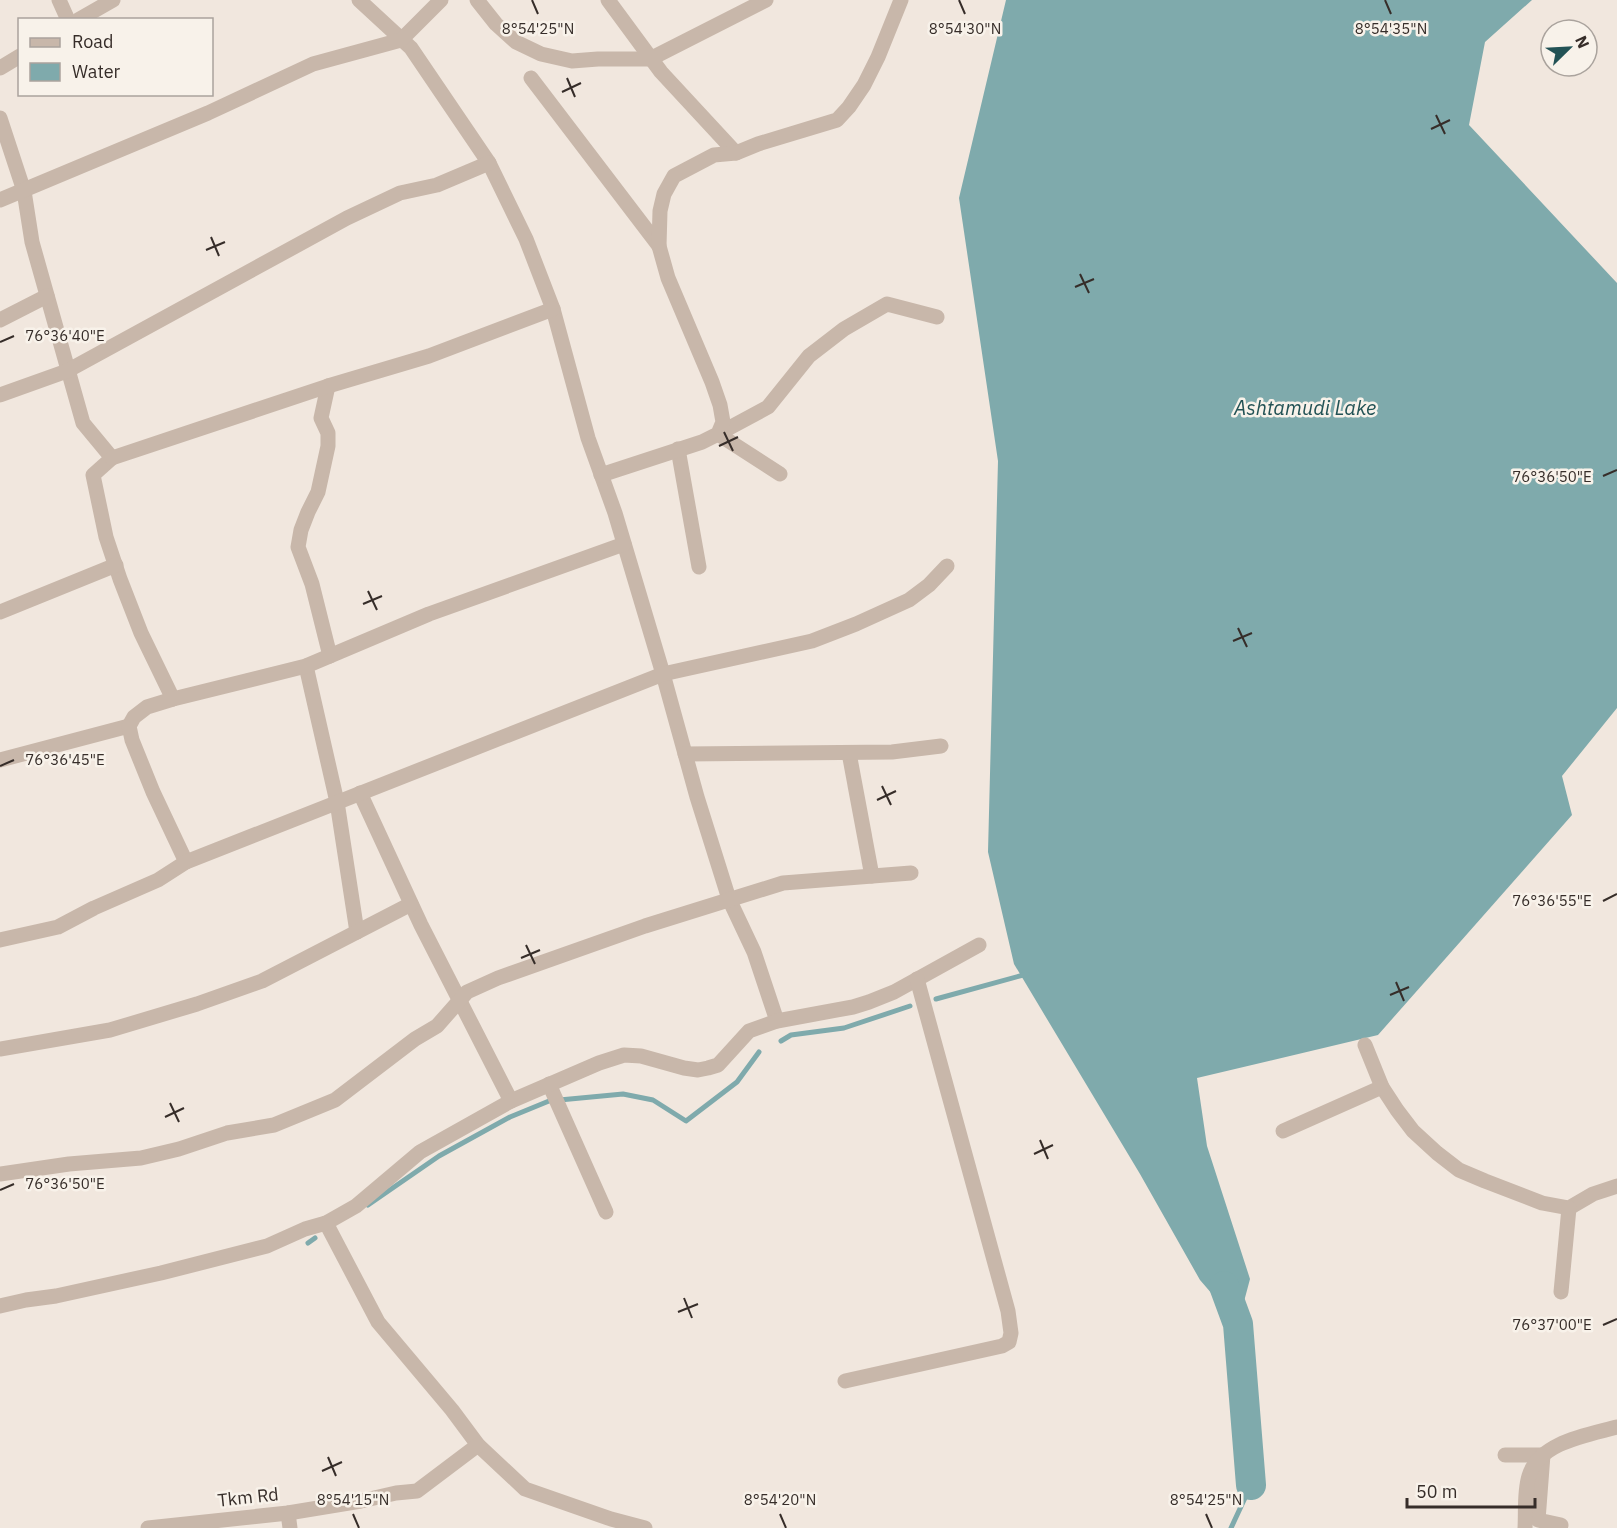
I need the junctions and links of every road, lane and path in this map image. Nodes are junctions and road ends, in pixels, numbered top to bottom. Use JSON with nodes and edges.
{"nodes":[{"id":1,"x":59,"y":0,"type":"edge"},
{"id":2,"x":359,"y":0,"type":"edge"},
{"id":3,"x":441,"y":0,"type":"edge"},
{"id":4,"x":477,"y":0,"type":"edge"},
{"id":5,"x":608,"y":0,"type":"edge"},
{"id":6,"x":766,"y":0,"type":"edge"},
{"id":7,"x":901,"y":0,"type":"edge"},
{"id":8,"x":110,"y":1,"type":"edge"},
{"id":9,"x":67,"y":18,"type":"edge"},
{"id":10,"x":81,"y":18,"type":"edge"},
{"id":11,"x":401,"y":40,"type":"junction"},
{"id":12,"x":18,"y":57,"type":"edge"},
{"id":13,"x":650,"y":59,"type":"junction"},
{"id":14,"x":0,"y":69,"type":"edge"},
{"id":15,"x":531,"y":78,"type":"dead end"},
{"id":16,"x":0,"y":118,"type":"edge"},
{"id":17,"x":736,"y":153,"type":"junction"},
{"id":18,"x":489,"y":163,"type":"junction"},
{"id":19,"x":24,"y":191,"type":"junction"},
{"id":20,"x":0,"y":200,"type":"edge"},
{"id":21,"x":659,"y":246,"type":"junction"},
{"id":22,"x":47,"y":296,"type":"junction"},
{"id":23,"x":553,"y":309,"type":"junction"},
{"id":24,"x":938,"y":317,"type":"dead end"},
{"id":25,"x":0,"y":320,"type":"edge"},
{"id":26,"x":68,"y":371,"type":"junction"},
{"id":27,"x":328,"y":386,"type":"junction"},
{"id":28,"x":0,"y":395,"type":"edge"},
{"id":29,"x":718,"y":434,"type":"junction"},
{"id":30,"x":678,"y":449,"type":"junction"},
{"id":31,"x":112,"y":458,"type":"junction"},
{"id":32,"x":780,"y":474,"type":"dead end"},
{"id":33,"x":601,"y":475,"type":"junction"},
{"id":34,"x":624,"y":544,"type":"junction"},
{"id":35,"x":116,"y":564,"type":"junction"},
{"id":36,"x":947,"y":566,"type":"dead end"},
{"id":37,"x":699,"y":567,"type":"dead end"},
{"id":38,"x":0,"y":612,"type":"edge"},
{"id":39,"x":330,"y":656,"type":"junction"},
{"id":40,"x":306,"y":666,"type":"junction"},
{"id":41,"x":663,"y":674,"type":"junction"},
{"id":42,"x":174,"y":699,"type":"junction"},
{"id":43,"x":129,"y":726,"type":"junction"},
{"id":44,"x":941,"y":746,"type":"dead end"},
{"id":45,"x":849,"y":753,"type":"junction"},
{"id":46,"x":685,"y":754,"type":"junction"},
{"id":47,"x":0,"y":760,"type":"edge"},
{"id":48,"x":360,"y":793,"type":"junction"},
{"id":49,"x":337,"y":802,"type":"junction"},
{"id":50,"x":186,"y":862,"type":"junction"},
{"id":51,"x":911,"y":873,"type":"dead end"},
{"id":52,"x":872,"y":876,"type":"junction"},
{"id":53,"x":729,"y":899,"type":"junction"},
{"id":54,"x":411,"y":904,"type":"junction"},
{"id":55,"x":357,"y":932,"type":"junction"},
{"id":56,"x":0,"y":940,"type":"edge"},
{"id":57,"x":979,"y":945,"type":"dead end"},
{"id":58,"x":917,"y":979,"type":"junction"},
{"id":59,"x":460,"y":1002,"type":"junction"},
{"id":60,"x":777,"y":1021,"type":"junction"},
{"id":61,"x":1365,"y":1045,"type":"dead end"},
{"id":62,"x":0,"y":1049,"type":"edge"},
{"id":63,"x":549,"y":1084,"type":"junction"},
{"id":64,"x":1383,"y":1087,"type":"junction"},
{"id":65,"x":511,"y":1101,"type":"junction"},
{"id":66,"x":1283,"y":1131,"type":"dead end"},
{"id":67,"x":0,"y":1174,"type":"edge"},
{"id":68,"x":1617,"y":1186,"type":"edge"},
{"id":69,"x":1569,"y":1208,"type":"junction"},
{"id":70,"x":606,"y":1212,"type":"dead end"},
{"id":71,"x":326,"y":1223,"type":"junction"},
{"id":72,"x":1561,"y":1292,"type":"dead end"},
{"id":73,"x":0,"y":1306,"type":"edge"},
{"id":74,"x":845,"y":1381,"type":"dead end"},
{"id":75,"x":1617,"y":1426,"type":"edge"},
{"id":76,"x":478,"y":1445,"type":"junction"},
{"id":77,"x":1505,"y":1455,"type":"dead end"},
{"id":78,"x":1543,"y":1455,"type":"junction"},
{"id":79,"x":289,"y":1520,"type":"edge"},
{"id":80,"x":1561,"y":1525,"type":"dead end"},
{"id":81,"x":148,"y":1528,"type":"edge"},
{"id":82,"x":645,"y":1528,"type":"edge"},
{"id":83,"x":1525,"y":1528,"type":"edge"}],
"edges":[{"from":1,"to":9,"type":"street"},
{"from":2,"to":11,"type":"street"},
{"from":3,"to":11,"type":"street"},
{"from":4,"to":13,"type":"street"},
{"from":5,"to":13,"type":"street"},
{"from":6,"to":13,"type":"street"},
{"from":7,"to":17,"type":"street"},
{"from":8,"to":10,"type":"street"},
{"from":11,"to":18,"type":"street"},
{"from":11,"to":19,"type":"street"},
{"from":12,"to":14,"type":"street"},
{"from":13,"to":17,"type":"street"},
{"from":15,"to":21,"type":"street"},
{"from":16,"to":19,"type":"street"},
{"from":17,"to":21,"type":"street"},
{"from":18,"to":23,"type":"street"},
{"from":18,"to":26,"type":"street"},
{"from":19,"to":20,"type":"street"},
{"from":19,"to":22,"type":"street"},
{"from":21,"to":29,"type":"street"},
{"from":22,"to":25,"type":"street"},
{"from":22,"to":26,"type":"street"},
{"from":23,"to":27,"type":"street"},
{"from":23,"to":33,"type":"street"},
{"from":24,"to":29,"type":"street"},
{"from":26,"to":28,"type":"street"},
{"from":26,"to":31,"type":"street"},
{"from":27,"to":31,"type":"street"},
{"from":27,"to":39,"type":"street"},
{"from":29,"to":30,"type":"street"},
{"from":29,"to":32,"type":"street"},
{"from":30,"to":33,"type":"street"},
{"from":30,"to":37,"type":"street"},
{"from":31,"to":35,"type":"street"},
{"from":33,"to":34,"type":"street"},
{"from":34,"to":39,"type":"street"},
{"from":34,"to":41,"type":"street"},
{"from":35,"to":38,"type":"street"},
{"from":35,"to":42,"type":"street"},
{"from":36,"to":41,"type":"street"},
{"from":39,"to":40,"type":"street"},
{"from":40,"to":42,"type":"street"},
{"from":40,"to":49,"type":"street"},
{"from":41,"to":46,"type":"street"},
{"from":41,"to":48,"type":"street"},
{"from":42,"to":43,"type":"street"},
{"from":43,"to":47,"type":"street"},
{"from":43,"to":50,"type":"street"},
{"from":44,"to":45,"type":"street"},
{"from":45,"to":46,"type":"street"},
{"from":45,"to":52,"type":"street"},
{"from":46,"to":53,"type":"street"},
{"from":48,"to":49,"type":"street"},
{"from":48,"to":54,"type":"street"},
{"from":49,"to":50,"type":"street"},
{"from":49,"to":55,"type":"street"},
{"from":50,"to":56,"type":"street"},
{"from":51,"to":52,"type":"street"},
{"from":52,"to":53,"type":"street"},
{"from":53,"to":59,"type":"street"},
{"from":53,"to":60,"type":"street"},
{"from":54,"to":55,"type":"street"},
{"from":54,"to":59,"type":"street"},
{"from":55,"to":62,"type":"street"},
{"from":57,"to":58,"type":"street"},
{"from":58,"to":60,"type":"street"},
{"from":58,"to":74,"type":"street"},
{"from":59,"to":65,"type":"street"},
{"from":59,"to":67,"type":"street"},
{"from":60,"to":63,"type":"street"},
{"from":61,"to":64,"type":"street"},
{"from":63,"to":65,"type":"street"},
{"from":63,"to":70,"type":"street"},
{"from":64,"to":66,"type":"street"},
{"from":64,"to":69,"type":"street"},
{"from":65,"to":71,"type":"street"},
{"from":68,"to":69,"type":"street"},
{"from":69,"to":72,"type":"street"},
{"from":71,"to":73,"type":"street"},
{"from":71,"to":76,"type":"street"},
{"from":75,"to":78,"type":"street"},
{"from":76,"to":79,"type":"street","name":"Tkm Rd"},
{"from":76,"to":82,"type":"street"},
{"from":77,"to":78,"type":"street"},
{"from":78,"to":80,"type":"street"},
{"from":78,"to":83,"type":"street"},
{"from":79,"to":81,"type":"street","name":"Tkm Rd"}]}
